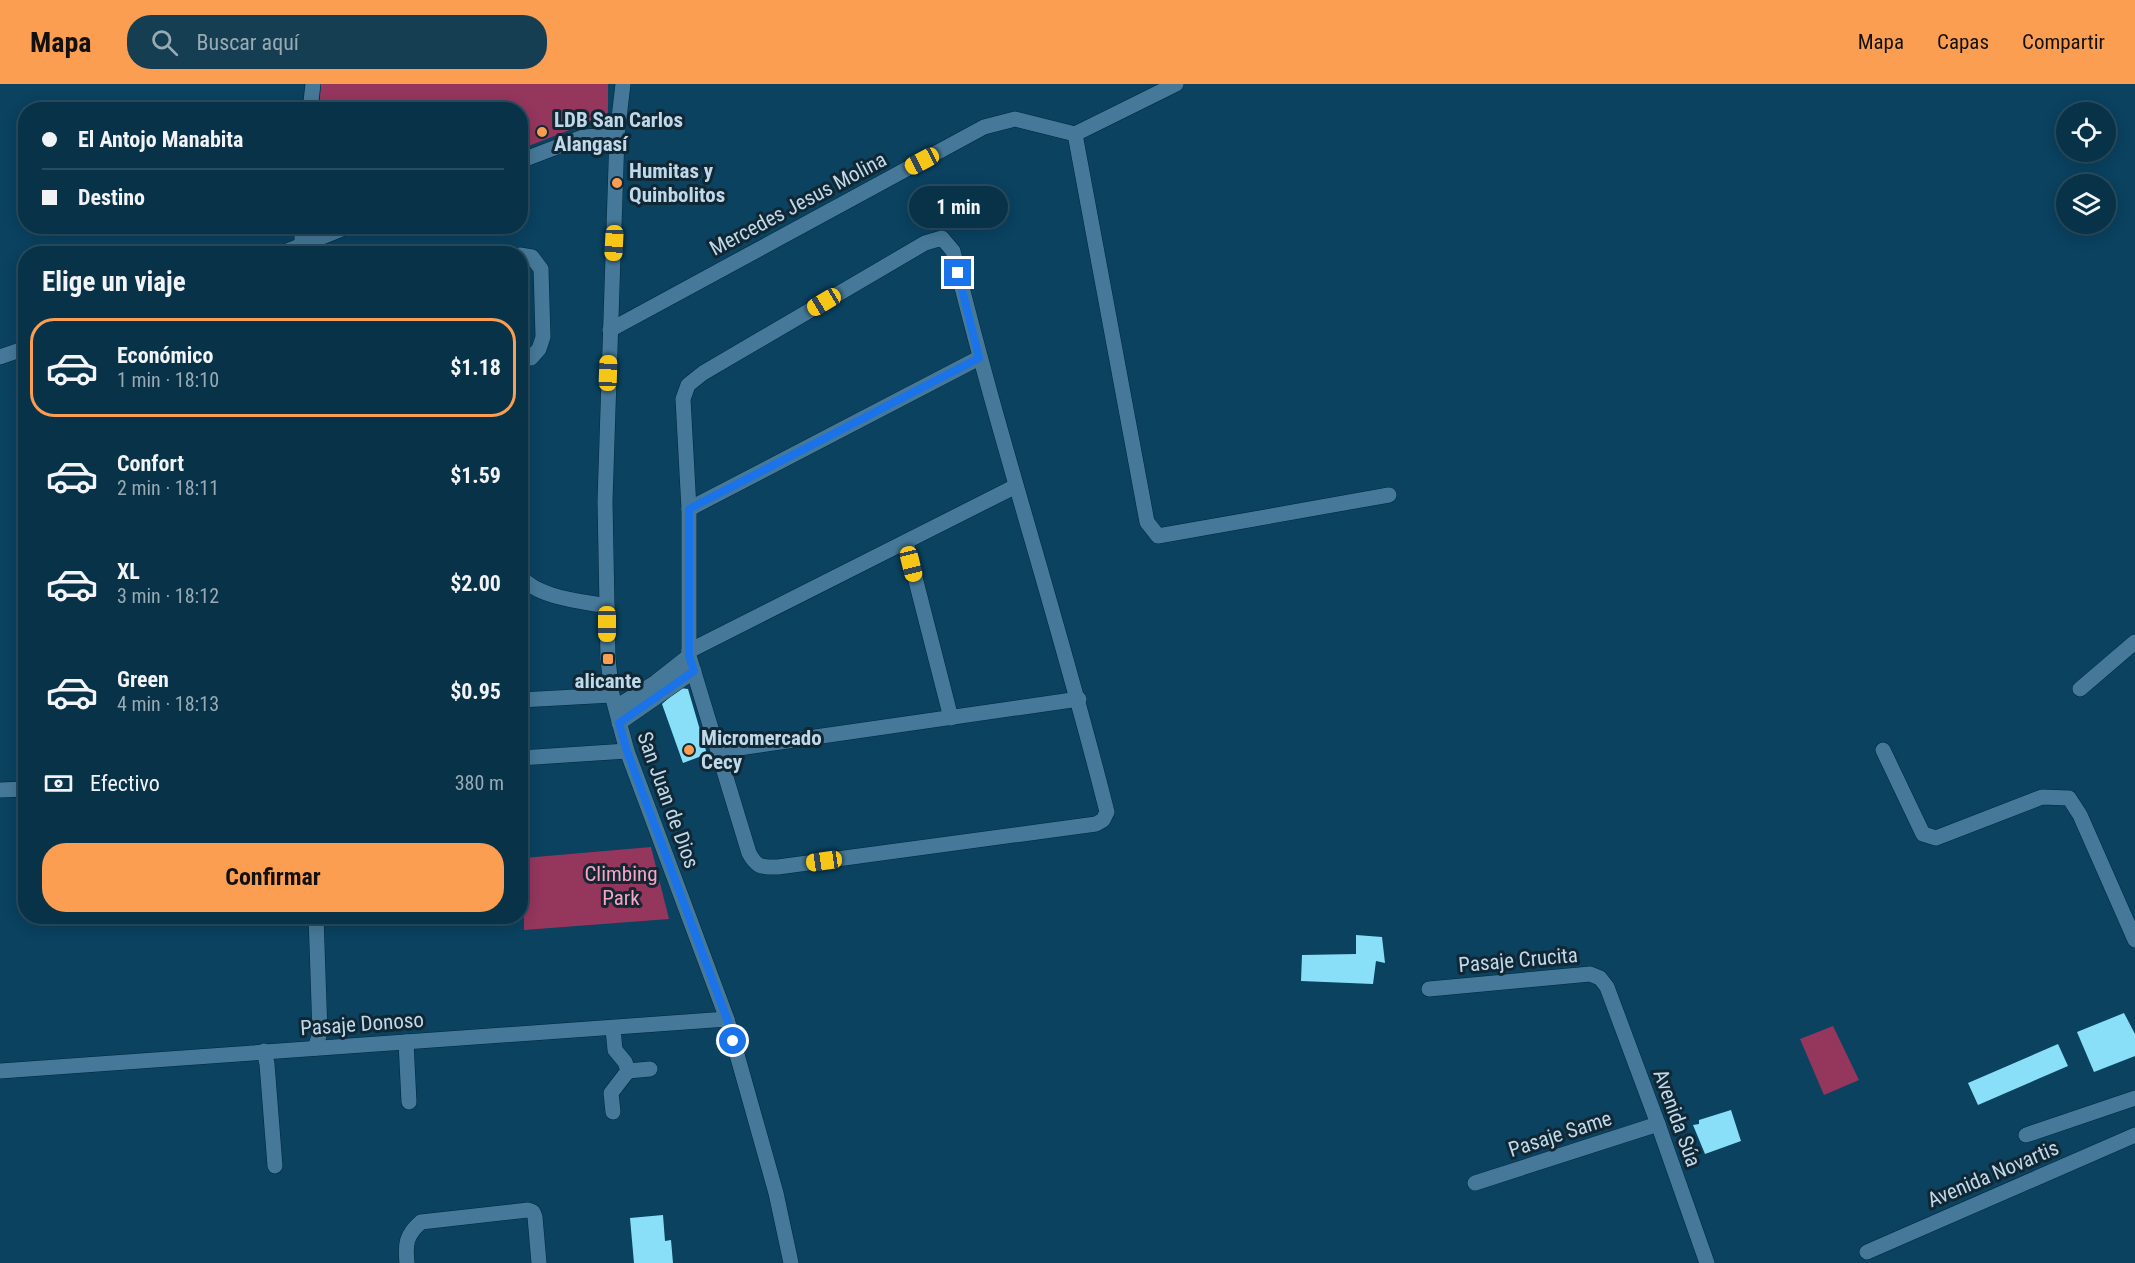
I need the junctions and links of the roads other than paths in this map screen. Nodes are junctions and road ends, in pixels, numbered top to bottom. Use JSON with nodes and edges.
{"nodes":[{"id":1,"x":312,"y":84,"type":"edge"},
{"id":2,"x":623,"y":84,"type":"edge"},
{"id":3,"x":1176,"y":84,"type":"edge"},
{"id":4,"x":311,"y":102,"type":"edge"},
{"id":5,"x":1075,"y":134,"type":"junction"},
{"id":6,"x":617,"y":135,"type":"junction"},
{"id":7,"x":528,"y":158,"type":"edge"},
{"id":8,"x":333,"y":234,"type":"edge"},
{"id":9,"x":310,"y":246,"type":"edge"},
{"id":10,"x":528,"y":256,"type":"edge"},
{"id":11,"x":610,"y":330,"type":"junction"},
{"id":12,"x":18,"y":351,"type":"edge"},
{"id":13,"x":0,"y":357,"type":"edge"},
{"id":14,"x":528,"y":358,"type":"edge"},
{"id":15,"x":979,"y":358,"type":"junction"},
{"id":16,"x":1016,"y":486,"type":"junction"},
{"id":17,"x":1389,"y":495,"type":"dead end"},
{"id":18,"x":689,"y":509,"type":"junction"},
{"id":19,"x":906,"y":542,"type":"junction"},
{"id":20,"x":528,"y":581,"type":"edge"},
{"id":21,"x":607,"y":606,"type":"junction"},
{"id":22,"x":2135,"y":642,"type":"edge"},
{"id":23,"x":689,"y":654,"type":"junction"},
{"id":24,"x":694,"y":671,"type":"junction"},
{"id":25,"x":2080,"y":689,"type":"dead end"},
{"id":26,"x":1079,"y":699,"type":"junction"},
{"id":27,"x":528,"y":700,"type":"edge"},
{"id":28,"x":614,"y":701,"type":"junction"},
{"id":29,"x":951,"y":718,"type":"junction"},
{"id":30,"x":619,"y":723,"type":"junction"},
{"id":31,"x":1883,"y":750,"type":"dead end"},
{"id":32,"x":627,"y":751,"type":"junction"},
{"id":33,"x":718,"y":751,"type":"junction"},
{"id":34,"x":528,"y":757,"type":"edge"},
{"id":35,"x":18,"y":789,"type":"edge"},
{"id":36,"x":0,"y":790,"type":"edge"},
{"id":37,"x":316,"y":924,"type":"edge"},
{"id":38,"x":2135,"y":940,"type":"edge"},
{"id":39,"x":1607,"y":987,"type":"joint"},
{"id":40,"x":1429,"y":989,"type":"dead end"},
{"id":41,"x":727,"y":1019,"type":"junction"},
{"id":42,"x":613,"y":1029,"type":"junction"},
{"id":43,"x":406,"y":1042,"type":"junction"},
{"id":44,"x":315,"y":1047,"type":"junction"},
{"id":45,"x":264,"y":1051,"type":"junction"},
{"id":46,"x":650,"y":1069,"type":"dead end"},
{"id":47,"x":0,"y":1071,"type":"edge"},
{"id":48,"x":628,"y":1071,"type":"junction"},
{"id":49,"x":2135,"y":1098,"type":"edge"},
{"id":50,"x":409,"y":1102,"type":"dead end"},
{"id":51,"x":613,"y":1112,"type":"dead end"},
{"id":52,"x":1658,"y":1124,"type":"junction"},
{"id":53,"x":2025,"y":1135,"type":"dead end"},
{"id":54,"x":2135,"y":1135,"type":"edge"},
{"id":55,"x":275,"y":1166,"type":"dead end"},
{"id":56,"x":1475,"y":1183,"type":"dead end"},
{"id":57,"x":1867,"y":1252,"type":"dead end"},
{"id":58,"x":407,"y":1263,"type":"edge"},
{"id":59,"x":539,"y":1263,"type":"edge"},
{"id":60,"x":791,"y":1263,"type":"edge"},
{"id":61,"x":1707,"y":1263,"type":"edge"}],
"edges":[{"from":1,"to":4,"type":"street"},
{"from":2,"to":6,"type":"street","name":"San Juan de Dios"},
{"from":3,"to":5,"type":"street"},
{"from":5,"to":11,"type":"street","name":"Mercedes Jesus Molina"},
{"from":5,"to":17,"type":"street"},
{"from":6,"to":7,"type":"street"},
{"from":6,"to":11,"type":"street","name":"San Juan de Dios"},
{"from":8,"to":9,"type":"street"},
{"from":10,"to":14,"type":"street"},
{"from":11,"to":21,"type":"street","name":"San Juan de Dios"},
{"from":12,"to":13,"type":"street"},
{"from":15,"to":16,"type":"street"},
{"from":15,"to":18,"type":"street"},
{"from":15,"to":18,"type":"street"},
{"from":16,"to":19,"type":"street"},
{"from":16,"to":26,"type":"street"},
{"from":18,"to":23,"type":"street"},
{"from":19,"to":23,"type":"street"},
{"from":19,"to":29,"type":"street"},
{"from":20,"to":21,"type":"street"},
{"from":21,"to":28,"type":"street","name":"San Juan de Dios"},
{"from":22,"to":25,"type":"street"},
{"from":23,"to":24,"type":"street"},
{"from":23,"to":28,"type":"street"},
{"from":24,"to":30,"type":"street"},
{"from":24,"to":33,"type":"street"},
{"from":26,"to":29,"type":"street"},
{"from":26,"to":33,"type":"street"},
{"from":27,"to":28,"type":"street"},
{"from":28,"to":30,"type":"street","name":"San Juan de Dios"},
{"from":29,"to":33,"type":"street"},
{"from":30,"to":32,"type":"street","name":"San Juan de Dios"},
{"from":31,"to":38,"type":"street"},
{"from":32,"to":34,"type":"street"},
{"from":32,"to":41,"type":"street","name":"San Juan de Dios"},
{"from":35,"to":36,"type":"street"},
{"from":37,"to":44,"type":"street"},
{"from":39,"to":40,"type":"street","name":"Pasaje Crucita"},
{"from":39,"to":52,"type":"street","name":"Avenida Súa"},
{"from":41,"to":42,"type":"street","name":"Pasaje Donoso"},
{"from":41,"to":60,"type":"street","name":"San Juan de Dios"},
{"from":42,"to":43,"type":"street","name":"Pasaje Donoso"},
{"from":42,"to":48,"type":"street"},
{"from":43,"to":44,"type":"street","name":"Pasaje Donoso"},
{"from":43,"to":50,"type":"street"},
{"from":44,"to":45,"type":"street","name":"Pasaje Donoso"},
{"from":45,"to":47,"type":"street","name":"Pasaje Donoso"},
{"from":45,"to":55,"type":"street"},
{"from":46,"to":48,"type":"street"},
{"from":48,"to":51,"type":"street"},
{"from":49,"to":53,"type":"street"},
{"from":52,"to":56,"type":"street","name":"Pasaje Same"},
{"from":52,"to":61,"type":"street","name":"Avenida Súa"},
{"from":54,"to":57,"type":"street","name":"Avenida Novartis"},
{"from":58,"to":59,"type":"street"}]}
